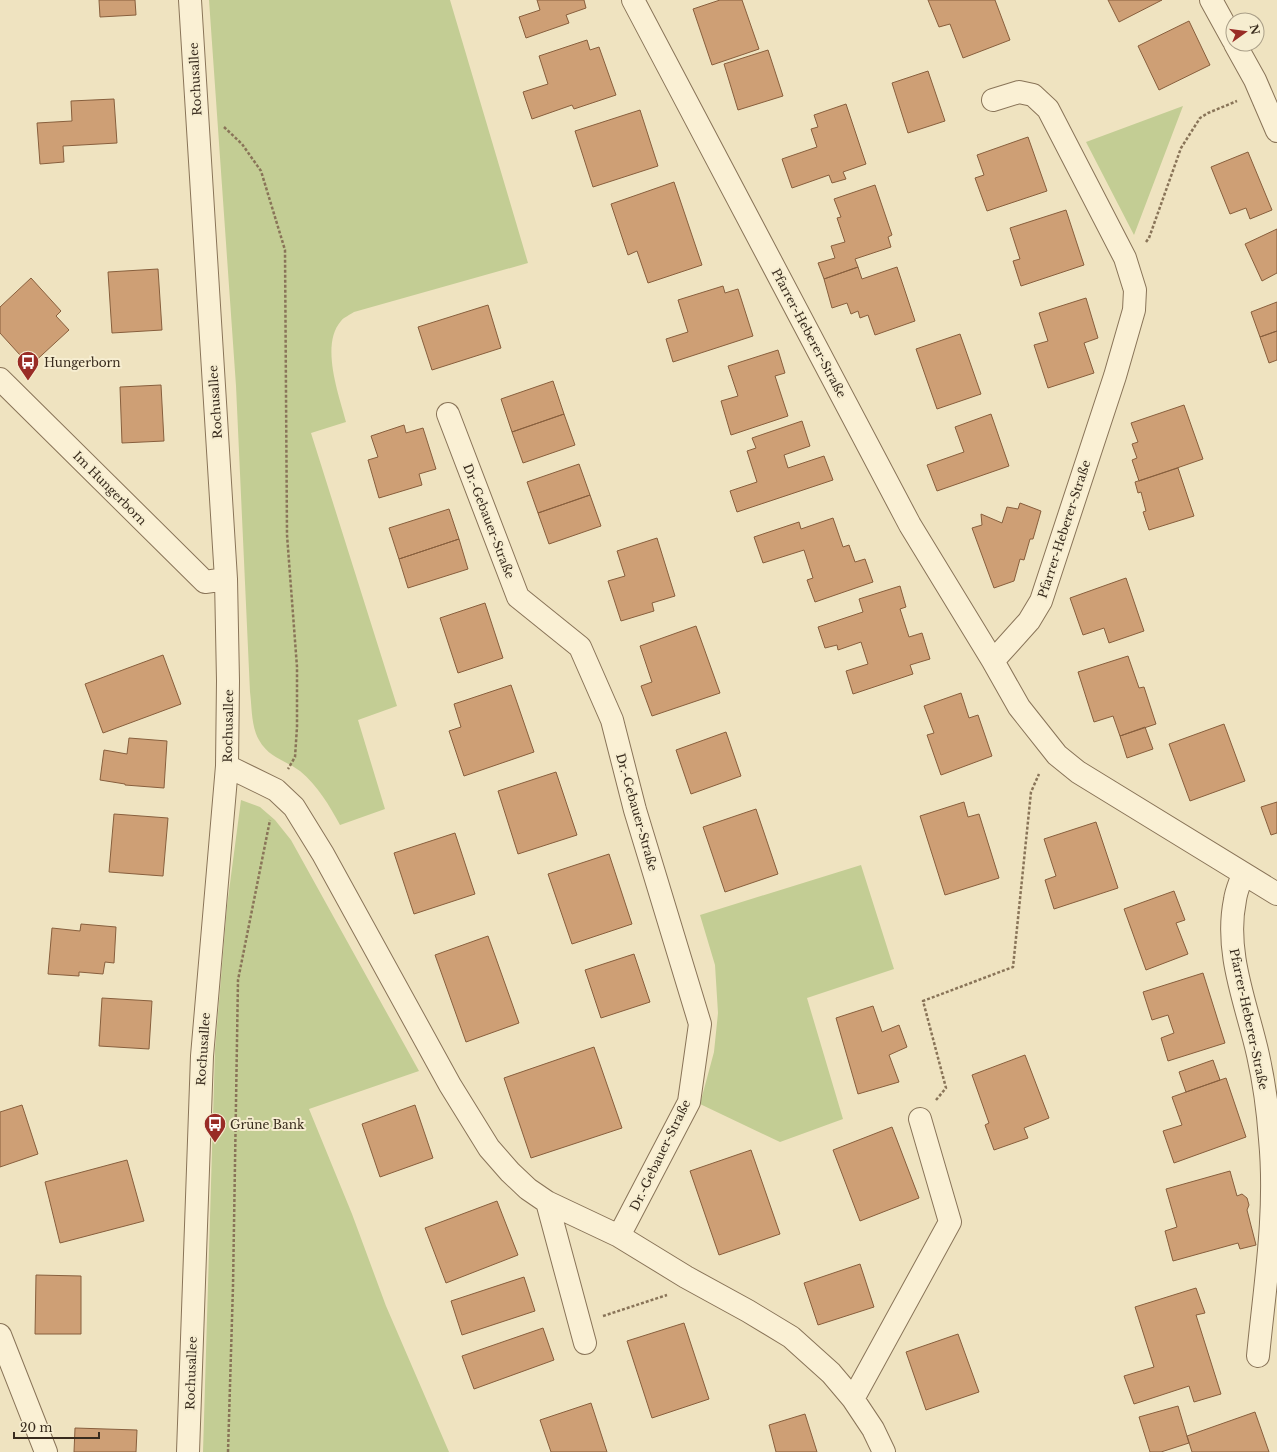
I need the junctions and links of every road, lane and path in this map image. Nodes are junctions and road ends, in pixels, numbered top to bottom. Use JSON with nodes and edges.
{"nodes":[{"id":1,"x":190,"y":0,"type":"edge"},
{"id":2,"x":633,"y":0,"type":"edge"},
{"id":3,"x":1211,"y":0,"type":"edge"},
{"id":4,"x":1225,"y":25,"type":"edge"},
{"id":5,"x":1239,"y":52,"type":"edge"},
{"id":6,"x":1260,"y":92,"type":"junction"},
{"id":7,"x":993,"y":100,"type":"dead end"},
{"id":8,"x":1277,"y":131,"type":"edge"},
{"id":9,"x":1125,"y":258,"type":"junction"},
{"id":10,"x":0,"y":379,"type":"edge"},
{"id":11,"x":448,"y":414,"type":"dead end"},
{"id":12,"x":226,"y":579,"type":"junction"},
{"id":13,"x":993,"y":661,"type":"junction"},
{"id":14,"x":1051,"y":748,"type":"junction"},
{"id":15,"x":227,"y":766,"type":"junction"},
{"id":16,"x":1243,"y":874,"type":"junction"},
{"id":17,"x":1277,"y":894,"type":"edge"},
{"id":18,"x":920,"y":1119,"type":"joint"},
{"id":19,"x":547,"y":1202,"type":"junction"},
{"id":20,"x":619,"y":1236,"type":"junction"},
{"id":21,"x":700,"y":1284,"type":"junction"},
{"id":22,"x":582,"y":1333,"type":"joint"},
{"id":23,"x":0,"y":1334,"type":"edge"},
{"id":24,"x":1258,"y":1356,"type":"dead end"},
{"id":25,"x":853,"y":1398,"type":"junction"},
{"id":26,"x":46,"y":1452,"type":"edge"},
{"id":27,"x":188,"y":1452,"type":"edge"},
{"id":28,"x":884,"y":1452,"type":"edge"}],
"edges":[{"from":1,"to":12,"type":"street","name":"Rochusallee"},
{"from":2,"to":13,"type":"street","name":"Pfarrer-Heberer-Straße"},
{"from":3,"to":4,"type":"street"},
{"from":5,"to":6,"type":"street"},
{"from":6,"to":8,"type":"street"},
{"from":6,"to":9,"type":"path"},
{"from":7,"to":9,"type":"street","name":"Pfarrer-Heberer-Straße"},
{"from":9,"to":13,"type":"street","name":"Pfarrer-Heberer-Straße"},
{"from":10,"to":12,"type":"street","name":"Im Hungerborn"},
{"from":11,"to":20,"type":"street","name":"Dr.-Gebauer-Straße"},
{"from":12,"to":15,"type":"street","name":"Rochusallee"},
{"from":13,"to":14,"type":"street","name":"Pfarrer-Heberer-Straße"},
{"from":14,"to":16,"type":"street","name":"Pfarrer-Heberer-Straße"},
{"from":14,"to":18,"type":"path"},
{"from":15,"to":19,"type":"street"},
{"from":15,"to":27,"type":"street","name":"Rochusallee"},
{"from":16,"to":17,"type":"street","name":"Pfarrer-Heberer-Straße"},
{"from":16,"to":24,"type":"street","name":"Pfarrer-Heberer-Straße"},
{"from":18,"to":25,"type":"street"},
{"from":19,"to":20,"type":"street"},
{"from":19,"to":22,"type":"street"},
{"from":20,"to":21,"type":"street"},
{"from":21,"to":22,"type":"path"},
{"from":21,"to":25,"type":"street"},
{"from":23,"to":26,"type":"street"},
{"from":25,"to":28,"type":"street"}]}
